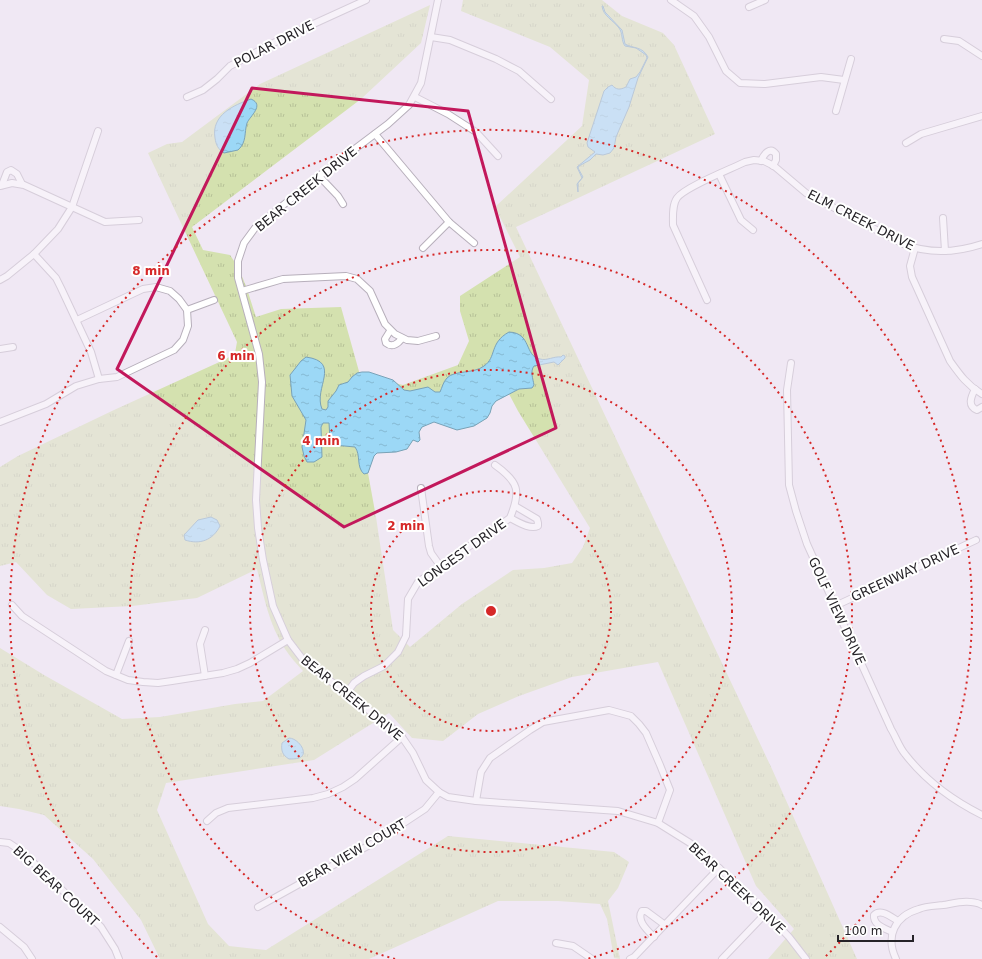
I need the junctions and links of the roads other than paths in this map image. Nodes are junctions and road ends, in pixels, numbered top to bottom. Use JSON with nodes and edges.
{"nodes":[{"id":1,"x":366,"y":0,"type":"edge"},
{"id":2,"x":438,"y":0,"type":"edge"},
{"id":3,"x":670,"y":0,"type":"edge"},
{"id":4,"x":765,"y":0,"type":"edge"},
{"id":5,"x":749,"y":7,"type":"dead end"},
{"id":6,"x":431,"y":36,"type":"junction"},
{"id":7,"x":944,"y":39,"type":"dead end"},
{"id":8,"x":982,"y":56,"type":"edge"},
{"id":9,"x":851,"y":59,"type":"dead end"},
{"id":10,"x":844,"y":80,"type":"junction"},
{"id":11,"x":187,"y":97,"type":"dead end"},
{"id":12,"x":415,"y":97,"type":"junction"},
{"id":13,"x":551,"y":99,"type":"dead end"},
{"id":14,"x":836,"y":111,"type":"dead end"},
{"id":15,"x":982,"y":116,"type":"edge"},
{"id":16,"x":98,"y":131,"type":"dead end"},
{"id":17,"x":375,"y":134,"type":"junction"},
{"id":18,"x":906,"y":143,"type":"dead end"},
{"id":19,"x":498,"y":156,"type":"dead end"},
{"id":20,"x":761,"y":161,"type":"junction"},
{"id":21,"x":773,"y":166,"type":"junction"},
{"id":22,"x":719,"y":174,"type":"junction"},
{"id":23,"x":319,"y":176,"type":"junction"},
{"id":24,"x":22,"y":184,"type":"junction"},
{"id":25,"x":1,"y":186,"type":"edge"},
{"id":26,"x":343,"y":204,"type":"dead end"},
{"id":27,"x":72,"y":206,"type":"junction"},
{"id":28,"x":944,"y":218,"type":"dead end"},
{"id":29,"x":139,"y":220,"type":"dead end"},
{"id":30,"x":449,"y":222,"type":"junction"},
{"id":31,"x":753,"y":230,"type":"dead end"},
{"id":32,"x":474,"y":243,"type":"dead end"},
{"id":33,"x":982,"y":244,"type":"edge"},
{"id":34,"x":423,"y":248,"type":"dead end"},
{"id":35,"x":915,"y":248,"type":"junction"},
{"id":36,"x":945,"y":251,"type":"junction"},
{"id":37,"x":34,"y":254,"type":"junction"},
{"id":38,"x":0,"y":280,"type":"edge"},
{"id":39,"x":242,"y":291,"type":"junction"},
{"id":40,"x":214,"y":300,"type":"dead end"},
{"id":41,"x":707,"y":300,"type":"dead end"},
{"id":42,"x":187,"y":310,"type":"junction"},
{"id":43,"x":77,"y":320,"type":"junction"},
{"id":44,"x":390,"y":331,"type":"junction"},
{"id":45,"x":436,"y":336,"type":"dead end"},
{"id":46,"x":402,"y":338,"type":"junction"},
{"id":47,"x":13,"y":346,"type":"dead end"},
{"id":48,"x":0,"y":349,"type":"edge"},
{"id":49,"x":791,"y":363,"type":"dead end"},
{"id":50,"x":99,"y":379,"type":"junction"},
{"id":51,"x":975,"y":389,"type":"junction"},
{"id":52,"x":982,"y":394,"type":"edge"},
{"id":53,"x":982,"y":407,"type":"edge"},
{"id":54,"x":0,"y":422,"type":"edge"},
{"id":55,"x":495,"y":465,"type":"dead end"},
{"id":56,"x":421,"y":488,"type":"dead end"},
{"id":57,"x":515,"y":506,"type":"junction"},
{"id":58,"x":510,"y":518,"type":"junction"},
{"id":59,"x":976,"y":540,"type":"dead end"},
{"id":60,"x":441,"y":567,"type":"junction"},
{"id":61,"x":12,"y":605,"type":"dead end"},
{"id":62,"x":835,"y":606,"type":"junction"},
{"id":63,"x":205,"y":630,"type":"dead end"},
{"id":64,"x":288,"y":640,"type":"junction"},
{"id":65,"x":129,"y":641,"type":"dead end"},
{"id":66,"x":116,"y":675,"type":"junction"},
{"id":67,"x":205,"y":676,"type":"junction"},
{"id":68,"x":346,"y":694,"type":"junction"},
{"id":69,"x":402,"y":738,"type":"junction"},
{"id":70,"x":439,"y":792,"type":"junction"},
{"id":71,"x":476,"y":800,"type":"junction"},
{"id":72,"x":982,"y":815,"type":"edge"},
{"id":73,"x":208,"y":821,"type":"dead end"},
{"id":74,"x":658,"y":823,"type":"junction"},
{"id":75,"x":0,"y":842,"type":"edge"},
{"id":76,"x":719,"y":868,"type":"junction"},
{"id":77,"x":982,"y":896,"type":"edge"},
{"id":78,"x":979,"y":904,"type":"edge"},
{"id":79,"x":258,"y":907,"type":"dead end"},
{"id":80,"x":766,"y":913,"type":"junction"},
{"id":81,"x":898,"y":921,"type":"junction"},
{"id":82,"x":664,"y":926,"type":"junction"},
{"id":83,"x":0,"y":928,"type":"edge"},
{"id":84,"x":892,"y":932,"type":"junction"},
{"id":85,"x":654,"y":937,"type":"junction"},
{"id":86,"x":556,"y":943,"type":"dead end"},
{"id":87,"x":32,"y":959,"type":"edge"},
{"id":88,"x":119,"y":959,"type":"edge"},
{"id":89,"x":592,"y":959,"type":"edge"},
{"id":90,"x":630,"y":959,"type":"edge"},
{"id":91,"x":722,"y":959,"type":"edge"},
{"id":92,"x":806,"y":959,"type":"edge"},
{"id":93,"x":896,"y":959,"type":"edge"}],
"edges":[{"from":1,"to":11,"type":"street","name":"POLAR DRIVE"},
{"from":2,"to":6,"type":"street","name":"BEAR CREEK DRIVE"},
{"from":3,"to":10,"type":"street"},
{"from":4,"to":5,"type":"street"},
{"from":6,"to":12,"type":"street","name":"BEAR CREEK DRIVE"},
{"from":6,"to":13,"type":"street"},
{"from":7,"to":8,"type":"street"},
{"from":9,"to":10,"type":"street"},
{"from":10,"to":14,"type":"street"},
{"from":12,"to":17,"type":"street","name":"BEAR CREEK DRIVE"},
{"from":12,"to":19,"type":"street"},
{"from":15,"to":18,"type":"street"},
{"from":16,"to":27,"type":"street"},
{"from":17,"to":23,"type":"street","name":"BEAR CREEK DRIVE"},
{"from":17,"to":30,"type":"street"},
{"from":20,"to":21,"type":"street","name":"ELM CREEK DRIVE"},
{"from":20,"to":21,"type":"street"},
{"from":20,"to":22,"type":"street"},
{"from":21,"to":35,"type":"street","name":"ELM CREEK DRIVE"},
{"from":22,"to":31,"type":"street"},
{"from":22,"to":41,"type":"street"},
{"from":23,"to":26,"type":"street"},
{"from":23,"to":39,"type":"street","name":"BEAR CREEK DRIVE"},
{"from":24,"to":25,"type":"street"},
{"from":24,"to":25,"type":"street"},
{"from":24,"to":27,"type":"street"},
{"from":27,"to":29,"type":"street"},
{"from":27,"to":37,"type":"street"},
{"from":28,"to":36,"type":"street"},
{"from":30,"to":32,"type":"street"},
{"from":30,"to":34,"type":"street"},
{"from":33,"to":36,"type":"street","name":"ELM CREEK DRIVE"},
{"from":35,"to":36,"type":"street","name":"ELM CREEK DRIVE"},
{"from":35,"to":51,"type":"street"},
{"from":37,"to":38,"type":"street"},
{"from":37,"to":43,"type":"street"},
{"from":39,"to":44,"type":"street"},
{"from":39,"to":64,"type":"street","name":"BEAR CREEK DRIVE"},
{"from":40,"to":42,"type":"street"},
{"from":42,"to":43,"type":"street"},
{"from":42,"to":50,"type":"street"},
{"from":43,"to":50,"type":"street"},
{"from":44,"to":46,"type":"street"},
{"from":44,"to":46,"type":"street"},
{"from":45,"to":46,"type":"street"},
{"from":47,"to":48,"type":"street"},
{"from":49,"to":62,"type":"street","name":"GOLF VIEW DRIVE"},
{"from":50,"to":54,"type":"street"},
{"from":51,"to":52,"type":"street"},
{"from":51,"to":53,"type":"street"},
{"from":55,"to":57,"type":"street","name":"LONGEST DRIVE"},
{"from":56,"to":60,"type":"street"},
{"from":57,"to":58,"type":"street","name":"LONGEST DRIVE"},
{"from":57,"to":58,"type":"street"},
{"from":58,"to":60,"type":"street","name":"LONGEST DRIVE"},
{"from":59,"to":62,"type":"street","name":"GREENWAY DRIVE"},
{"from":60,"to":68,"type":"street","name":"LONGEST DRIVE"},
{"from":61,"to":66,"type":"street"},
{"from":62,"to":72,"type":"street","name":"GOLF VIEW DRIVE"},
{"from":63,"to":67,"type":"street"},
{"from":64,"to":67,"type":"street"},
{"from":64,"to":68,"type":"street","name":"BEAR CREEK DRIVE"},
{"from":65,"to":66,"type":"street"},
{"from":66,"to":67,"type":"street"},
{"from":68,"to":69,"type":"street","name":"BEAR CREEK DRIVE"},
{"from":69,"to":70,"type":"street","name":"BEAR CREEK DRIVE"},
{"from":69,"to":73,"type":"street"},
{"from":70,"to":71,"type":"street","name":"BEAR CREEK DRIVE"},
{"from":70,"to":79,"type":"street","name":"BEAR VIEW COURT"},
{"from":71,"to":74,"type":"street","name":"BEAR CREEK DRIVE"},
{"from":71,"to":74,"type":"street"},
{"from":74,"to":76,"type":"street","name":"BEAR CREEK DRIVE"},
{"from":75,"to":88,"type":"street","name":"BIG BEAR COURT"},
{"from":76,"to":80,"type":"street","name":"BEAR CREEK DRIVE"},
{"from":76,"to":82,"type":"street"},
{"from":77,"to":78,"type":"street"},
{"from":78,"to":81,"type":"street"},
{"from":80,"to":91,"type":"street"},
{"from":80,"to":92,"type":"street","name":"BEAR CREEK DRIVE"},
{"from":81,"to":84,"type":"street"},
{"from":81,"to":84,"type":"street"},
{"from":82,"to":85,"type":"street"},
{"from":82,"to":85,"type":"street"},
{"from":83,"to":87,"type":"street"},
{"from":84,"to":93,"type":"street"},
{"from":85,"to":90,"type":"street"},
{"from":86,"to":89,"type":"street"}]}
